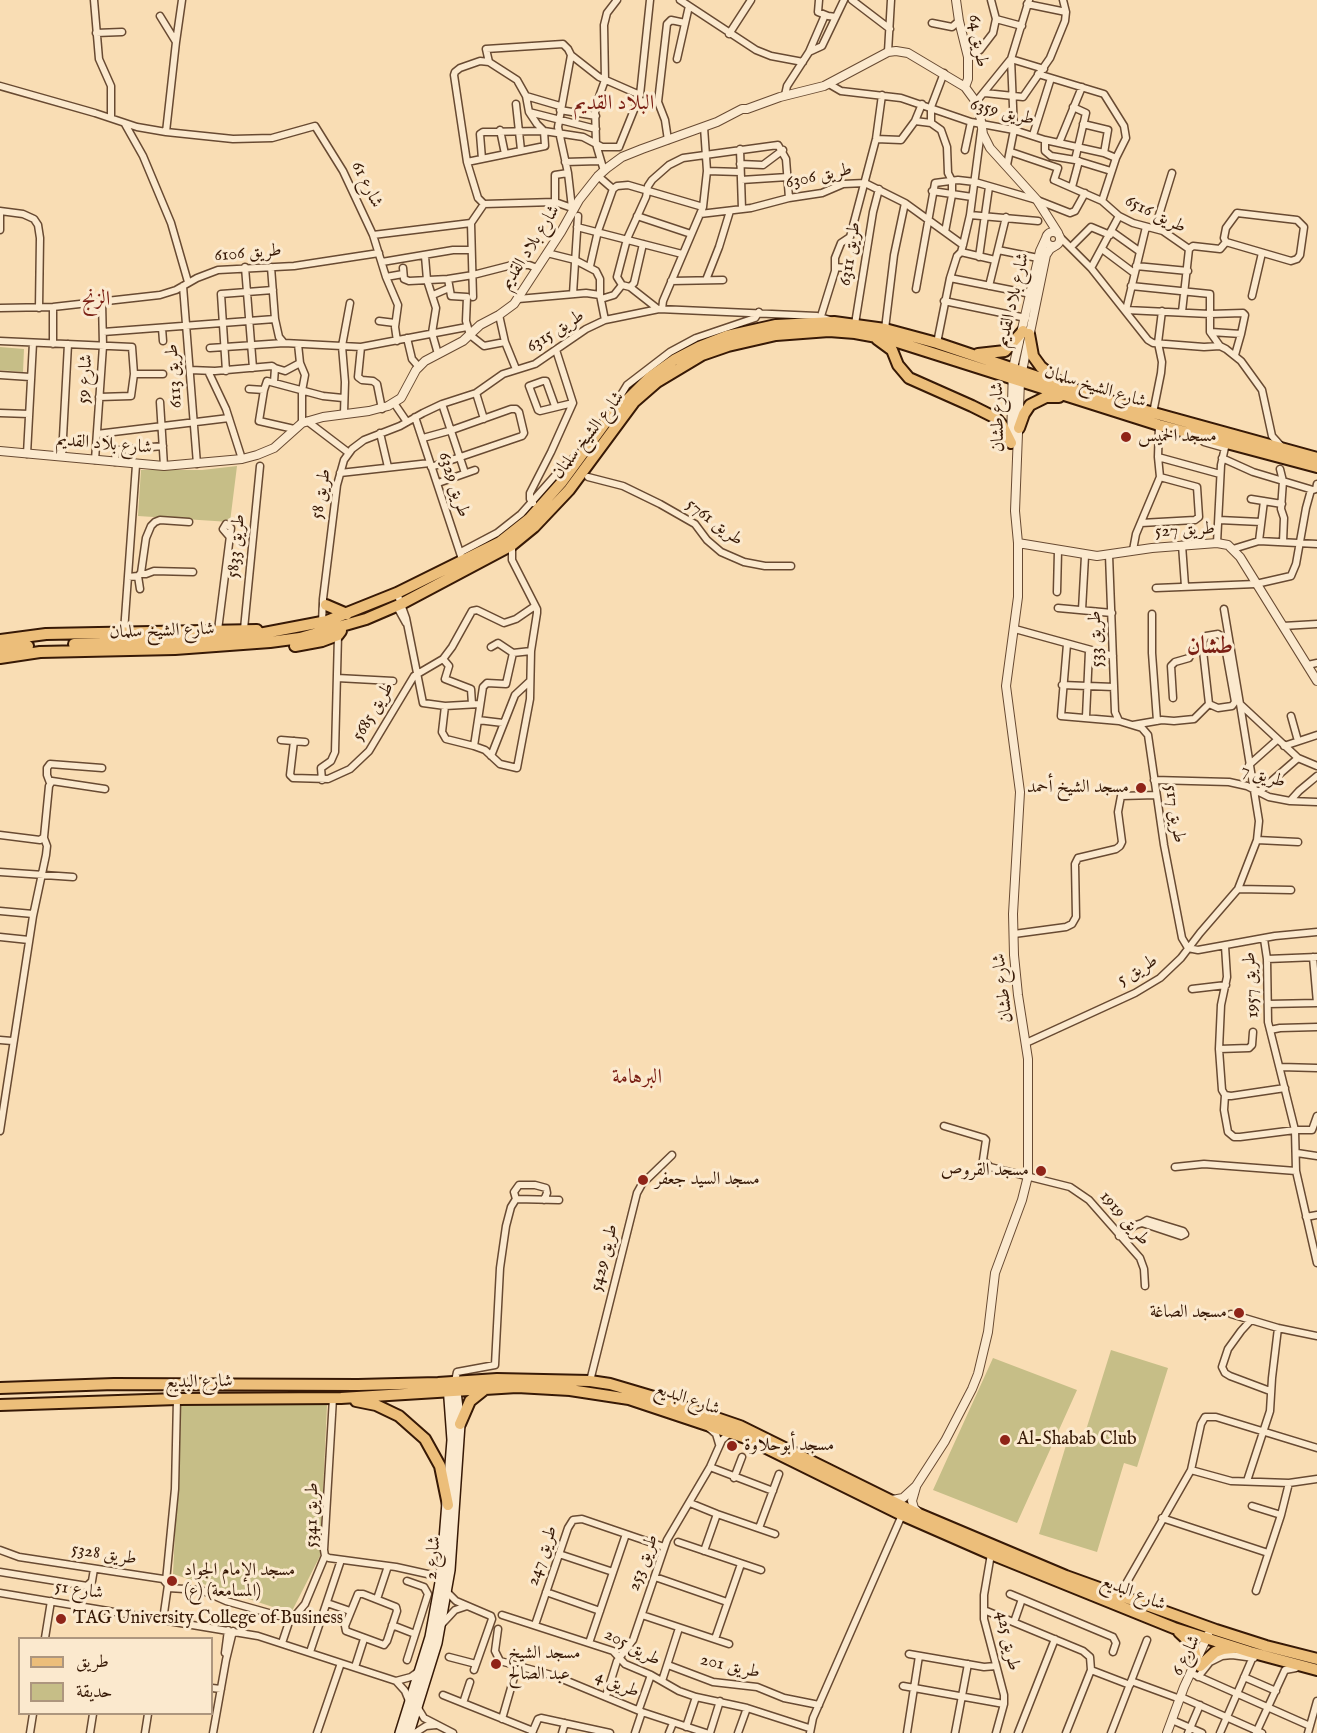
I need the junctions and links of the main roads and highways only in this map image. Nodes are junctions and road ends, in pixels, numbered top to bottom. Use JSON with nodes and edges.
{"nodes":[{"id":1,"x":866,"y":334,"type":"junction"},
{"id":2,"x":972,"y":354,"type":"junction"},
{"id":3,"x":1017,"y":375,"type":"junction"},
{"id":4,"x":1064,"y":386,"type":"junction"},
{"id":5,"x":1071,"y":398,"type":"junction"},
{"id":6,"x":1019,"y":428,"type":"road end"},
{"id":7,"x":1011,"y":443,"type":"road end"},
{"id":8,"x":1317,"y":458,"type":"edge"},
{"id":9,"x":1300,"y":463,"type":"junction"},
{"id":10,"x":1317,"y":467,"type":"edge"},
{"id":11,"x":1317,"y":473,"type":"edge"},
{"id":12,"x":325,"y":599,"type":"road end"},
{"id":13,"x":401,"y":606,"type":"junction"},
{"id":14,"x":348,"y":614,"type":"junction"},
{"id":15,"x":330,"y":628,"type":"junction"},
{"id":16,"x":272,"y":631,"type":"junction"},
{"id":17,"x":46,"y":639,"type":"junction"},
{"id":18,"x":0,"y":640,"type":"edge"},
{"id":19,"x":0,"y":650,"type":"edge"},
{"id":20,"x":0,"y":658,"type":"edge"},
{"id":21,"x":452,"y":1386,"type":"junction"},
{"id":22,"x":0,"y":1388,"type":"edge"},
{"id":23,"x":486,"y":1389,"type":"junction"},
{"id":24,"x":337,"y":1398,"type":"junction"},
{"id":25,"x":0,"y":1404,"type":"edge"},
{"id":26,"x":460,"y":1424,"type":"junction"},
{"id":27,"x":448,"y":1505,"type":"junction"},
{"id":28,"x":1174,"y":1628,"type":"junction"},
{"id":29,"x":1211,"y":1635,"type":"junction"},
{"id":30,"x":1237,"y":1648,"type":"junction"},
{"id":31,"x":1314,"y":1666,"type":"edge"},
{"id":32,"x":414,"y":1706,"type":"junction"},
{"id":33,"x":400,"y":1733,"type":"edge"},
{"id":34,"x":410,"y":1733,"type":"edge"}],
"edges":[{"from":1,"to":3,"type":"main road","name":"شارع الشيخ سلمان"},
{"from":1,"to":7,"type":"main road"},
{"from":1,"to":13,"type":"main road","name":"شارع الشيخ سلمان"},
{"from":2,"to":3,"type":"main road","name":"شارع الشيخ سلمان"},
{"from":2,"to":4,"type":"main road"},
{"from":2,"to":13,"type":"main road","name":"شارع الشيخ سلمان"},
{"from":3,"to":4,"type":"main road","name":"شارع الشيخ سلمان"},
{"from":3,"to":5,"type":"main road","name":"شارع الشيخ سلمان"},
{"from":4,"to":8,"type":"main road","name":"شارع الشيخ سلمان"},
{"from":5,"to":6,"type":"main road"},
{"from":5,"to":9,"type":"main road","name":"شارع الشيخ سلمان"},
{"from":9,"to":10,"type":"main road","name":"شارع الشيخ سلمان"},
{"from":9,"to":11,"type":"main road"},
{"from":12,"to":14,"type":"main road"},
{"from":13,"to":14,"type":"main road","name":"شارع الشيخ سلمان"},
{"from":13,"to":15,"type":"main road","name":"شارع الشيخ سلمان"},
{"from":14,"to":15,"type":"main road","name":"شارع الشيخ سلمان"},
{"from":15,"to":16,"type":"main road","name":"شارع الشيخ سلمان"},
{"from":15,"to":20,"type":"main road"},
{"from":16,"to":17,"type":"main road"},
{"from":16,"to":17,"type":"main road","name":"شارع الشيخ سلمان"},
{"from":17,"to":18,"type":"main road"},
{"from":17,"to":19,"type":"main road","name":"شارع الشيخ سلمان"},
{"from":21,"to":22,"type":"main road","name":"شارع البديع"},
{"from":21,"to":23,"type":"main road","name":"شارع البديع"},
{"from":21,"to":24,"type":"main road","name":"شارع البديع"},
{"from":21,"to":26,"type":"main road","name":"شارع 2"},
{"from":21,"to":27,"type":"main road","name":"شارع 2"},
{"from":21,"to":29,"type":"main road","name":"شارع البديع"},
{"from":23,"to":26,"type":"main road"},
{"from":23,"to":28,"type":"main road","name":"شارع البديع"},
{"from":24,"to":25,"type":"main road","name":"شارع البديع"},
{"from":24,"to":27,"type":"main road"},
{"from":26,"to":32,"type":"main road","name":"شارع 2"},
{"from":27,"to":32,"type":"main road","name":"شارع 2"},
{"from":28,"to":29,"type":"main road","name":"شارع البديع"},
{"from":28,"to":30,"type":"main road"},
{"from":29,"to":30,"type":"main road","name":"شارع البديع"},
{"from":29,"to":31,"type":"main road","name":"شارع البديع"},
{"from":30,"to":31,"type":"main road","name":"شارع البديع"},
{"from":32,"to":33,"type":"main road","name":"شارع 2"},
{"from":32,"to":34,"type":"main road","name":"شارع 2"}]}
